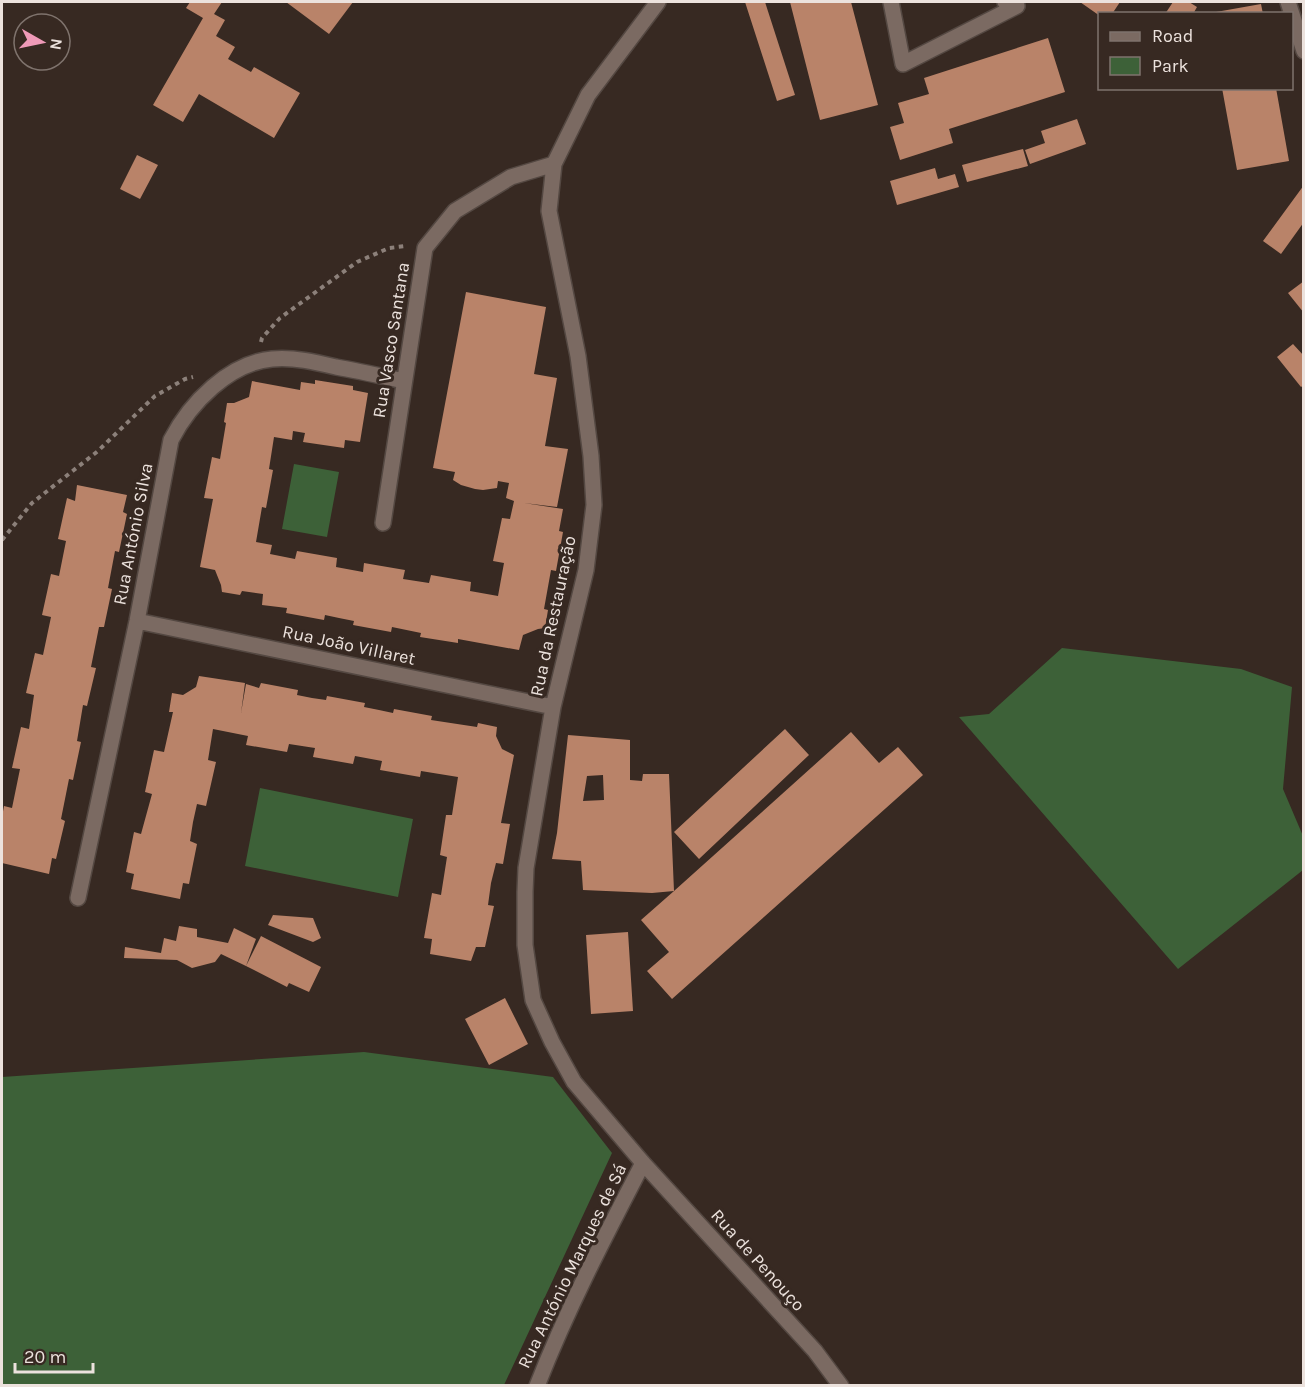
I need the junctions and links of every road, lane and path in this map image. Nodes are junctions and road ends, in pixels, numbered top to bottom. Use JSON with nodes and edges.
{"nodes":[{"id":1,"x":658,"y":2,"type":"edge"},
{"id":2,"x":891,"y":2,"type":"edge"},
{"id":3,"x":1005,"y":2,"type":"edge"},
{"id":4,"x":1293,"y":17,"type":"edge"},
{"id":5,"x":1304,"y":51,"type":"edge"},
{"id":6,"x":554,"y":164,"type":"junction"},
{"id":7,"x":425,"y":248,"type":"junction"},
{"id":8,"x":257,"y":362,"type":"junction"},
{"id":9,"x":195,"y":376,"type":"dead end"},
{"id":10,"x":404,"y":381,"type":"junction"},
{"id":11,"x":383,"y":523,"type":"dead end"},
{"id":12,"x":2,"y":540,"type":"edge"},
{"id":13,"x":137,"y":621,"type":"junction"},
{"id":14,"x":553,"y":707,"type":"junction"},
{"id":15,"x":78,"y":898,"type":"dead end"},
{"id":16,"x":643,"y":1163,"type":"junction"},
{"id":17,"x":537,"y":1386,"type":"edge"},
{"id":18,"x":841,"y":1386,"type":"edge"}],
"edges":[{"from":1,"to":6,"type":"street","name":"Rua da Restauração"},
{"from":2,"to":3,"type":"street"},
{"from":4,"to":5,"type":"street"},
{"from":6,"to":7,"type":"street","name":"Rua Vasco Santana"},
{"from":6,"to":14,"type":"street","name":"Rua da Restauração"},
{"from":7,"to":8,"type":"path"},
{"from":7,"to":10,"type":"street","name":"Rua Vasco Santana"},
{"from":8,"to":10,"type":"street","name":"Rua António Silva"},
{"from":8,"to":13,"type":"street","name":"Rua António Silva"},
{"from":9,"to":12,"type":"path"},
{"from":10,"to":11,"type":"street","name":"Rua Vasco Santana"},
{"from":13,"to":14,"type":"street","name":"Rua João Villaret"},
{"from":13,"to":15,"type":"street","name":"Rua António Silva"},
{"from":14,"to":16,"type":"street","name":"Rua da Restauração"},
{"from":16,"to":17,"type":"street","name":"Rua António Marques de Sá"},
{"from":16,"to":18,"type":"street","name":"Rua de Penouço"}]}
